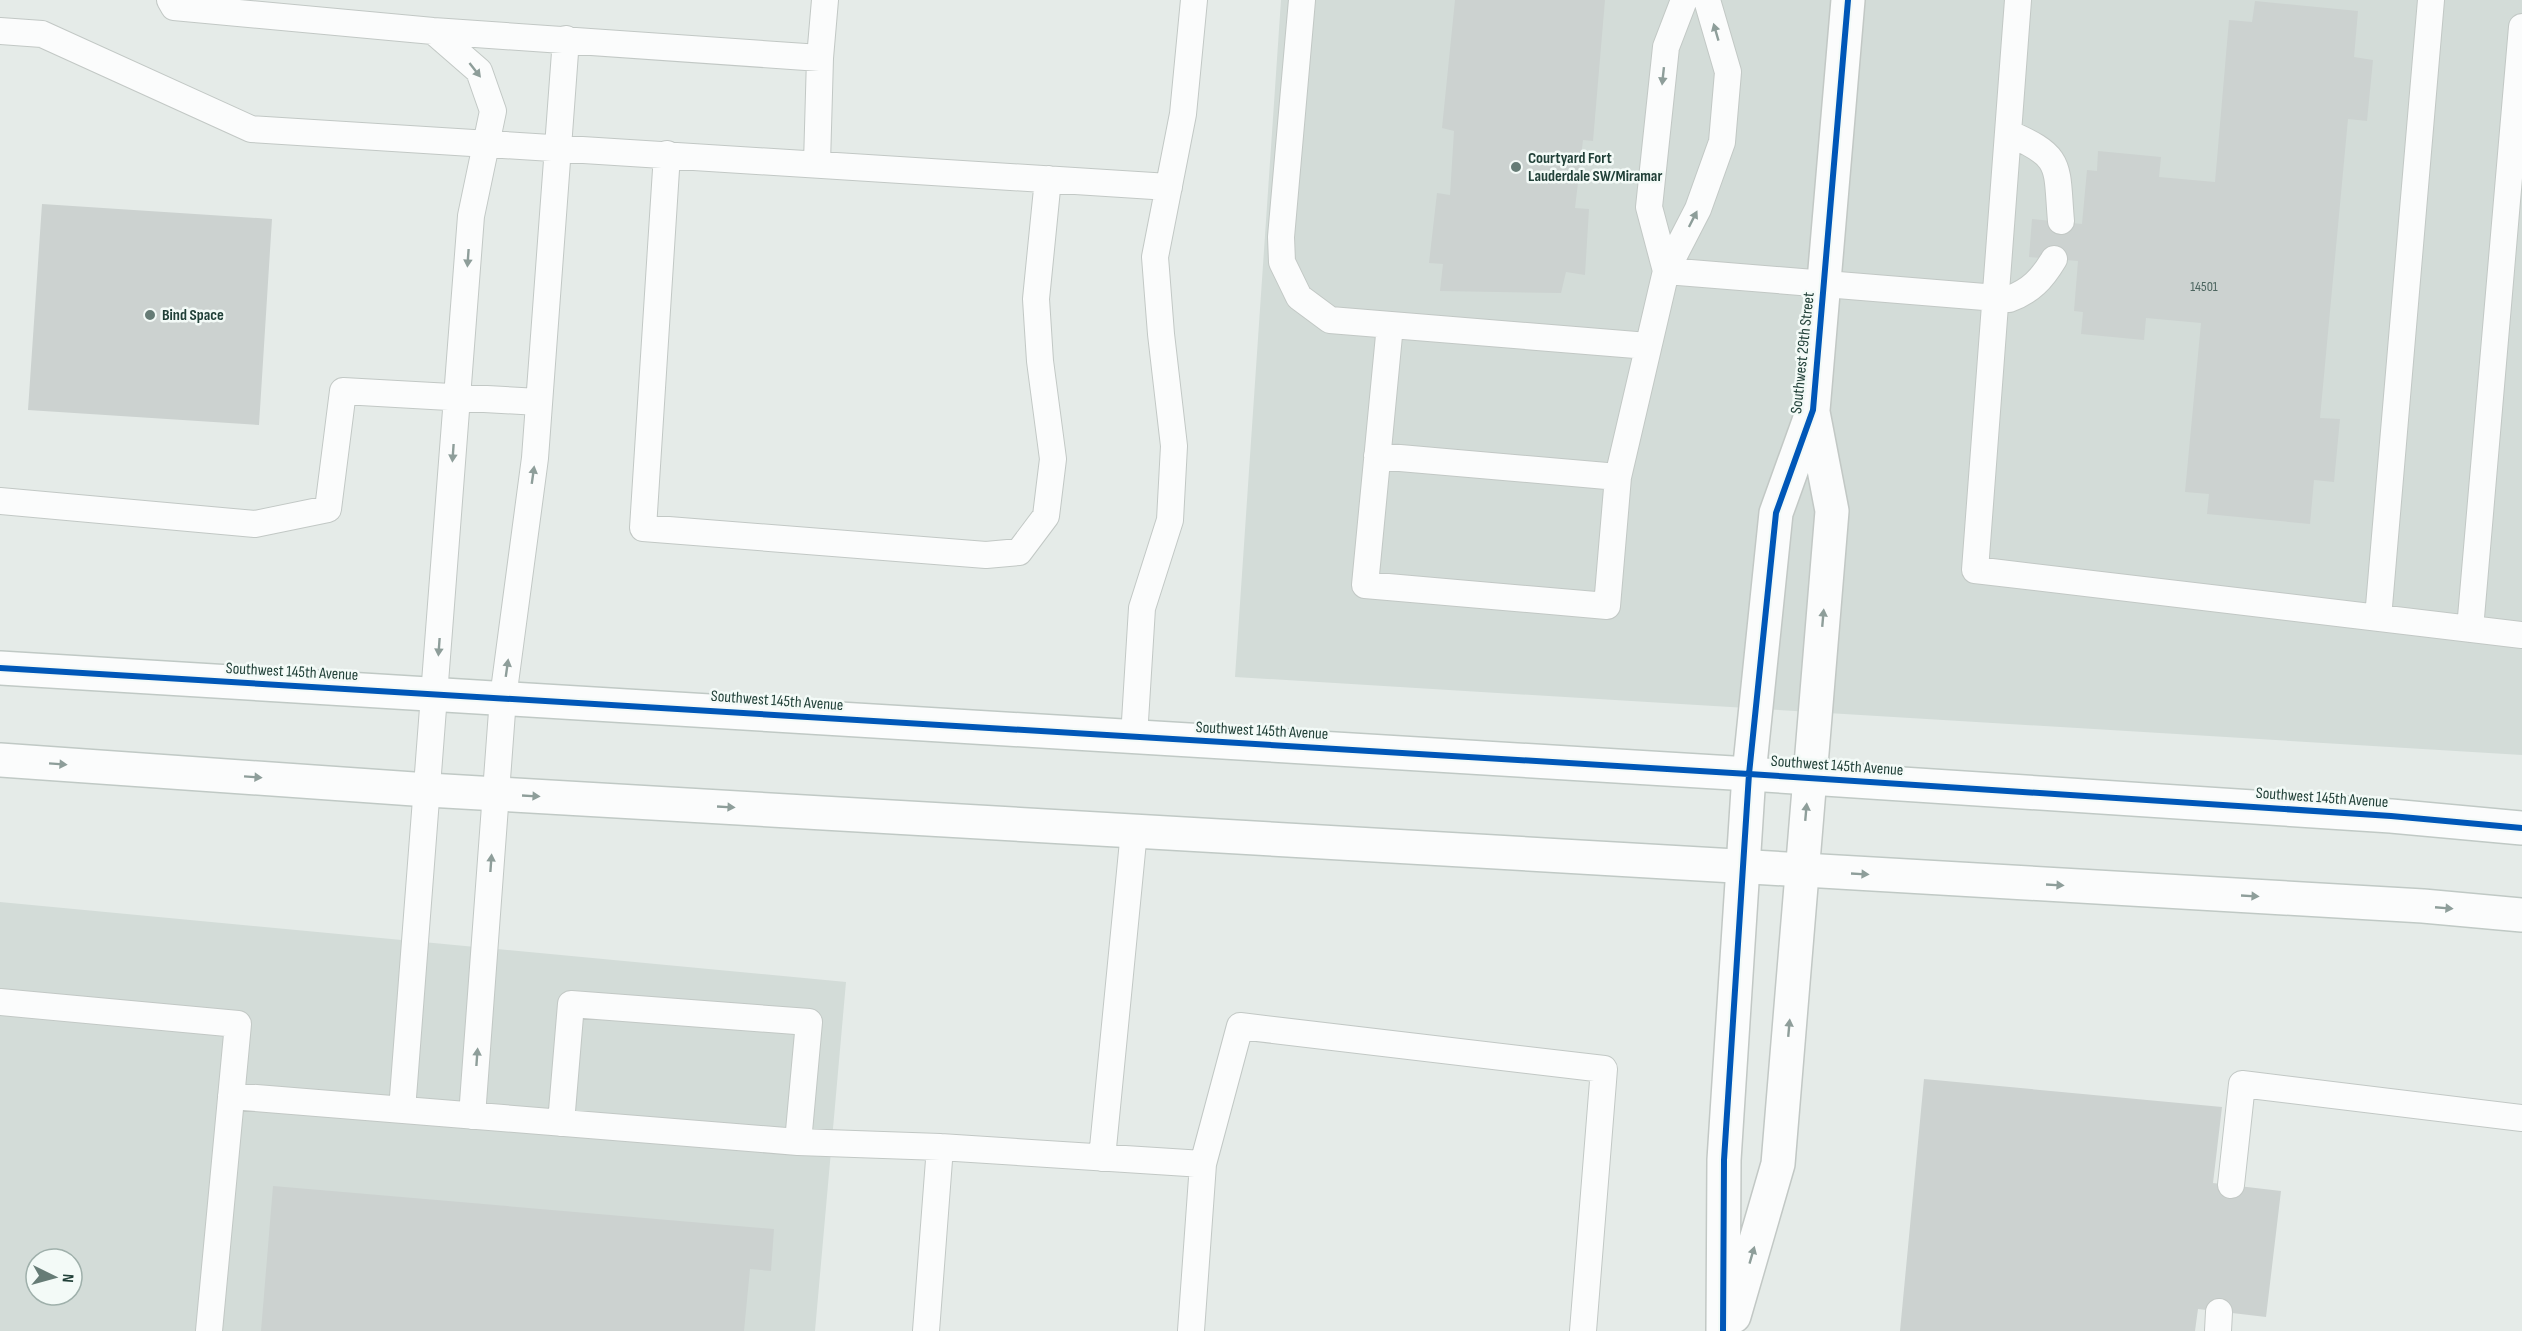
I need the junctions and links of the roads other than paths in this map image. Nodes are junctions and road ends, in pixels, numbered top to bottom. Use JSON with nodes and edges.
{"nodes":[{"id":1,"x":170,"y":0,"type":"edge"},
{"id":2,"x":825,"y":0,"type":"edge"},
{"id":3,"x":1194,"y":0,"type":"edge"},
{"id":4,"x":1302,"y":0,"type":"edge"},
{"id":5,"x":1684,"y":0,"type":"edge"},
{"id":6,"x":1707,"y":0,"type":"edge"},
{"id":7,"x":1848,"y":0,"type":"edge"},
{"id":8,"x":2018,"y":0,"type":"edge"},
{"id":9,"x":2431,"y":0,"type":"edge"},
{"id":10,"x":2522,"y":27,"type":"edge"},
{"id":11,"x":0,"y":31,"type":"edge"},
{"id":12,"x":433,"y":31,"type":"junction"},
{"id":13,"x":566,"y":39,"type":"junction"},
{"id":14,"x":820,"y":58,"type":"junction"},
{"id":15,"x":2008,"y":133,"type":"junction"},
{"id":16,"x":488,"y":143,"type":"junction"},
{"id":17,"x":558,"y":148,"type":"junction"},
{"id":18,"x":667,"y":154,"type":"junction"},
{"id":19,"x":817,"y":163,"type":"junction"},
{"id":20,"x":1048,"y":179,"type":"junction"},
{"id":21,"x":1169,"y":187,"type":"junction"},
{"id":22,"x":2061,"y":221,"type":"dead end"},
{"id":23,"x":2054,"y":259,"type":"dead end"},
{"id":24,"x":1666,"y":271,"type":"junction"},
{"id":25,"x":1824,"y":284,"type":"junction"},
{"id":26,"x":1995,"y":299,"type":"junction"},
{"id":27,"x":1389,"y":325,"type":"junction"},
{"id":28,"x":1648,"y":346,"type":"junction"},
{"id":29,"x":458,"y":398,"type":"junction"},
{"id":30,"x":539,"y":402,"type":"junction"},
{"id":31,"x":1813,"y":410,"type":"junction"},
{"id":32,"x":1377,"y":456,"type":"junction"},
{"id":33,"x":1618,"y":477,"type":"junction"},
{"id":34,"x":0,"y":501,"type":"edge"},
{"id":35,"x":2378,"y":618,"type":"junction"},
{"id":36,"x":2470,"y":629,"type":"junction"},
{"id":37,"x":2522,"y":635,"type":"edge"},
{"id":38,"x":0,"y":668,"type":"edge"},
{"id":39,"x":435,"y":694,"type":"junction"},
{"id":40,"x":503,"y":698,"type":"junction"},
{"id":41,"x":1134,"y":737,"type":"junction"},
{"id":42,"x":0,"y":760,"type":"edge"},
{"id":43,"x":1749,"y":774,"type":"junction"},
{"id":44,"x":1809,"y":778,"type":"junction"},
{"id":45,"x":428,"y":790,"type":"junction"},
{"id":46,"x":496,"y":794,"type":"junction"},
{"id":47,"x":2522,"y":828,"type":"edge"},
{"id":48,"x":1134,"y":831,"type":"junction"},
{"id":49,"x":1743,"y":867,"type":"junction"},
{"id":50,"x":1802,"y":871,"type":"junction"},
{"id":51,"x":2522,"y":915,"type":"edge"},
{"id":52,"x":0,"y":1002,"type":"edge"},
{"id":53,"x":231,"y":1096,"type":"junction"},
{"id":54,"x":402,"y":1110,"type":"junction"},
{"id":55,"x":472,"y":1116,"type":"junction"},
{"id":56,"x":2522,"y":1118,"type":"edge"},
{"id":57,"x":561,"y":1123,"type":"junction"},
{"id":58,"x":798,"y":1142,"type":"junction"},
{"id":59,"x":940,"y":1147,"type":"junction"},
{"id":60,"x":1102,"y":1158,"type":"junction"},
{"id":61,"x":1203,"y":1164,"type":"junction"},
{"id":62,"x":2231,"y":1185,"type":"dead end"},
{"id":63,"x":209,"y":1331,"type":"edge"},
{"id":64,"x":926,"y":1331,"type":"edge"},
{"id":65,"x":1191,"y":1331,"type":"edge"},
{"id":66,"x":1583,"y":1331,"type":"edge"},
{"id":67,"x":1723,"y":1331,"type":"edge"},
{"id":68,"x":1730,"y":1331,"type":"edge"}],
"edges":[{"from":1,"to":12,"type":"lane"},
{"from":2,"to":14,"type":"lane"},
{"from":3,"to":21,"type":"lane"},
{"from":4,"to":27,"type":"lane"},
{"from":5,"to":24,"type":"lane","one_way":true},
{"from":24,"to":6,"type":"lane","one_way":true},
{"from":7,"to":25,"type":"street","name":"Southwest 29th Street"},
{"from":8,"to":15,"type":"lane"},
{"from":9,"to":35,"type":"lane"},
{"from":10,"to":36,"type":"lane"},
{"from":11,"to":16,"type":"lane"},
{"from":12,"to":13,"type":"lane"},
{"from":12,"to":16,"type":"lane","one_way":true},
{"from":13,"to":14,"type":"lane"},
{"from":13,"to":17,"type":"lane"},
{"from":14,"to":19,"type":"lane"},
{"from":15,"to":22,"type":"lane"},
{"from":15,"to":26,"type":"lane"},
{"from":16,"to":17,"type":"lane"},
{"from":16,"to":29,"type":"lane","one_way":true},
{"from":17,"to":18,"type":"lane"},
{"from":17,"to":30,"type":"lane"},
{"from":18,"to":19,"type":"lane"},
{"from":18,"to":20,"type":"lane"},
{"from":19,"to":20,"type":"lane"},
{"from":20,"to":21,"type":"lane"},
{"from":21,"to":41,"type":"lane"},
{"from":23,"to":26,"type":"lane"},
{"from":24,"to":25,"type":"lane"},
{"from":24,"to":28,"type":"lane"},
{"from":25,"to":26,"type":"lane"},
{"from":25,"to":31,"type":"street","name":"Southwest 29th Street"},
{"from":26,"to":35,"type":"lane"},
{"from":27,"to":28,"type":"lane"},
{"from":27,"to":32,"type":"lane"},
{"from":28,"to":33,"type":"lane"},
{"from":29,"to":30,"type":"lane"},
{"from":29,"to":34,"type":"lane"},
{"from":29,"to":39,"type":"lane","one_way":true},
{"from":40,"to":30,"type":"lane","one_way":true},
{"from":31,"to":43,"type":"street","name":"Southwest 29th Street"},
{"from":44,"to":31,"type":"street","name":"Southwest 29th Street","one_way":true},
{"from":32,"to":33,"type":"lane"},
{"from":32,"to":33,"type":"lane"},
{"from":35,"to":36,"type":"lane"},
{"from":36,"to":37,"type":"lane"},
{"from":38,"to":39,"type":"street","name":"Southwest 145th Avenue"},
{"from":39,"to":40,"type":"street","name":"Southwest 145th Avenue"},
{"from":39,"to":45,"type":"lane"},
{"from":40,"to":41,"type":"street","name":"Southwest 145th Avenue"},
{"from":40,"to":46,"type":"lane"},
{"from":41,"to":43,"type":"street","name":"Southwest 145th Avenue"},
{"from":42,"to":45,"type":"street","one_way":true},
{"from":43,"to":44,"type":"street","name":"Southwest 145th Avenue"},
{"from":43,"to":49,"type":"street","name":"Southwest 29th Street"},
{"from":44,"to":47,"type":"street","name":"Southwest 145th Avenue"},
{"from":50,"to":44,"type":"street","name":"Southwest 29th Street","one_way":true},
{"from":45,"to":46,"type":"street"},
{"from":45,"to":54,"type":"lane"},
{"from":46,"to":48,"type":"street","one_way":true},
{"from":55,"to":46,"type":"lane","one_way":true},
{"from":48,"to":49,"type":"street"},
{"from":48,"to":60,"type":"lane"},
{"from":49,"to":50,"type":"street"},
{"from":49,"to":67,"type":"street","name":"Southwest 29th Street"},
{"from":50,"to":51,"type":"street","one_way":true},
{"from":68,"to":50,"type":"street","name":"Southwest 29th Street","one_way":true},
{"from":52,"to":53,"type":"lane"},
{"from":53,"to":54,"type":"lane"},
{"from":53,"to":63,"type":"lane"},
{"from":54,"to":55,"type":"lane"},
{"from":55,"to":57,"type":"lane"},
{"from":56,"to":62,"type":"lane"},
{"from":57,"to":58,"type":"lane"},
{"from":57,"to":58,"type":"lane"},
{"from":58,"to":59,"type":"lane"},
{"from":59,"to":60,"type":"lane"},
{"from":59,"to":64,"type":"lane"},
{"from":60,"to":61,"type":"lane"},
{"from":61,"to":65,"type":"lane"},
{"from":61,"to":66,"type":"lane"}]}
